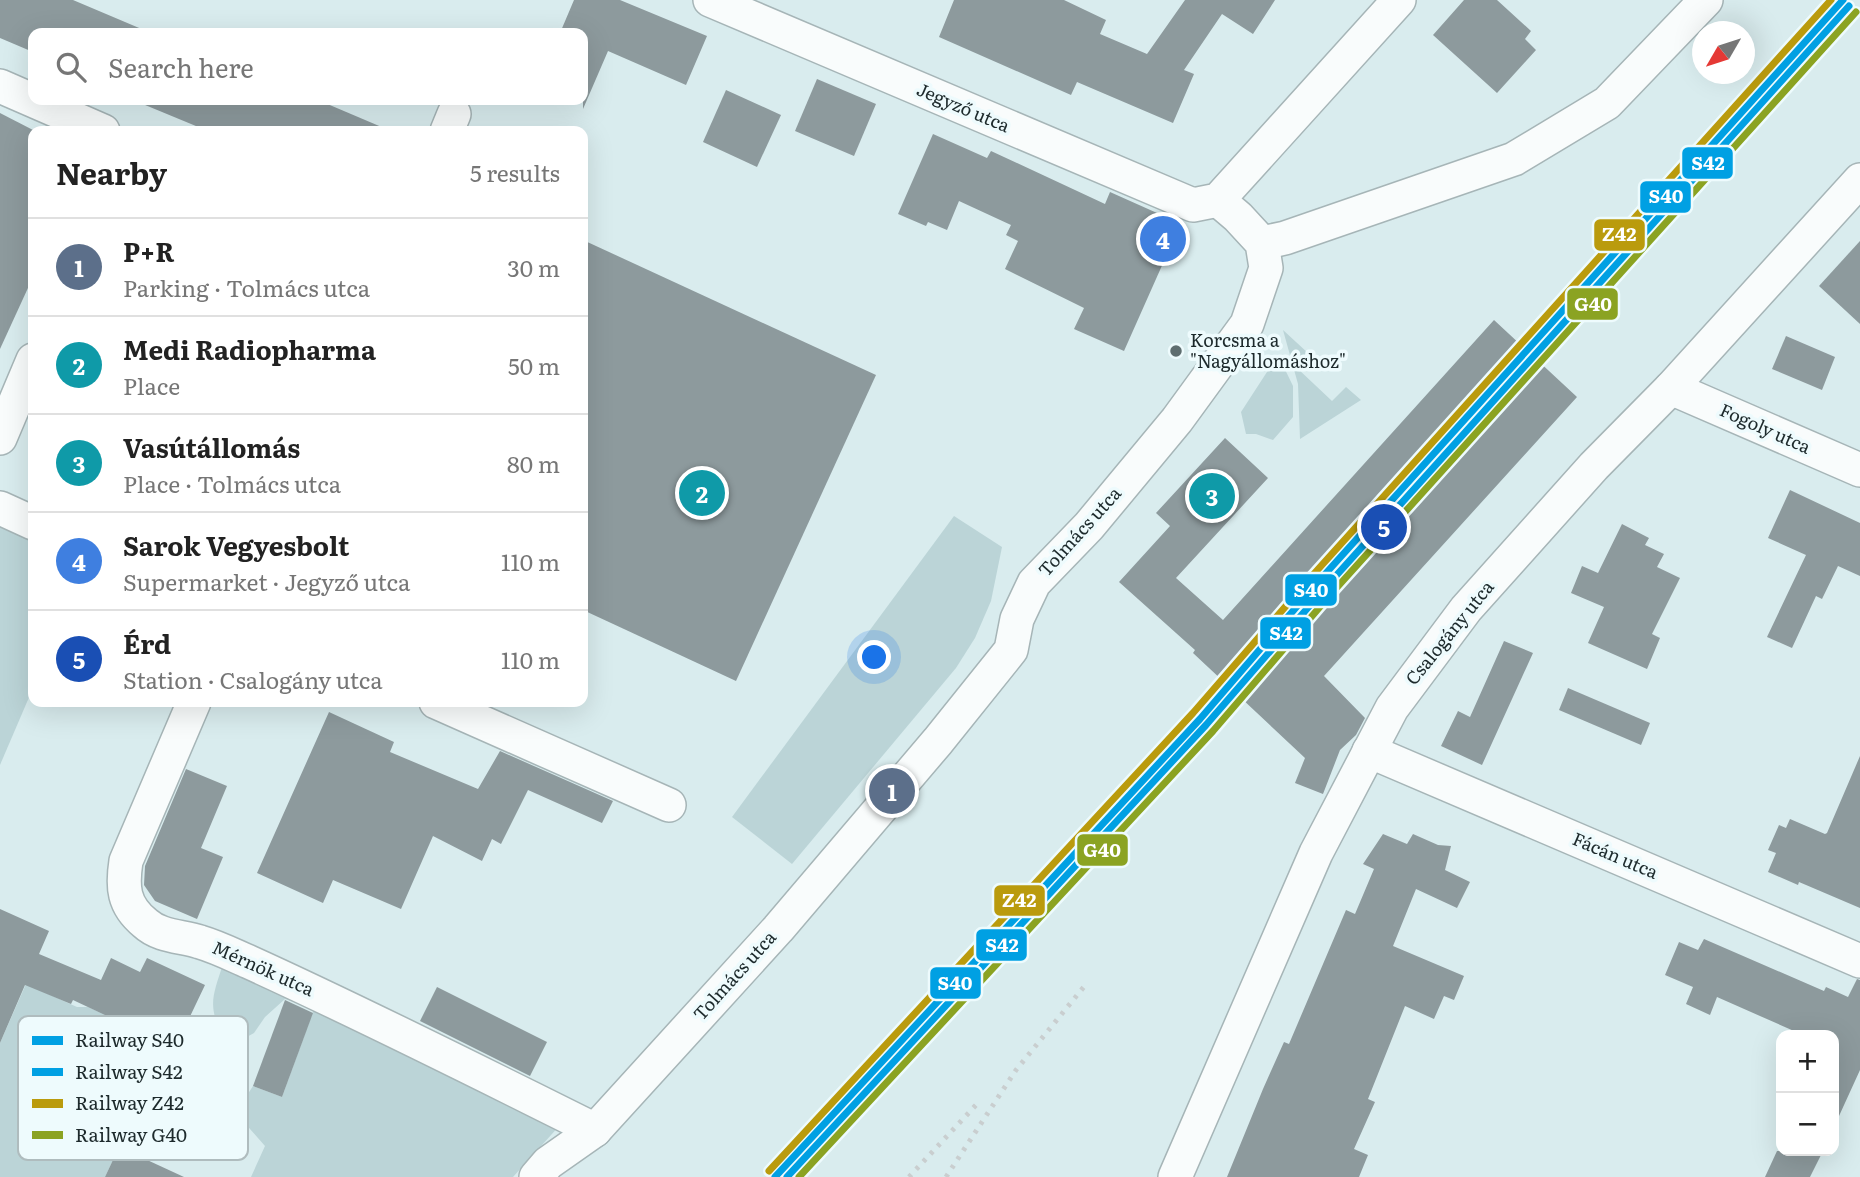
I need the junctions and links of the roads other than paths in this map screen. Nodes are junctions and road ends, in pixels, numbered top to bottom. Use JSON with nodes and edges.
{"nodes":[{"id":1,"x":710,"y":0,"type":"edge"},
{"id":2,"x":1399,"y":0,"type":"edge"},
{"id":3,"x":1706,"y":0,"type":"edge"},
{"id":4,"x":0,"y":86,"type":"edge"},
{"id":5,"x":28,"y":98,"type":"edge"},
{"id":6,"x":43,"y":105,"type":"edge"},
{"id":7,"x":92,"y":126,"type":"edge"},
{"id":8,"x":1860,"y":180,"type":"edge"},
{"id":9,"x":1218,"y":200,"type":"junction"},
{"id":10,"x":1262,"y":243,"type":"junction"},
{"id":11,"x":28,"y":372,"type":"edge"},
{"id":12,"x":1671,"y":388,"type":"junction"},
{"id":13,"x":0,"y":438,"type":"edge"},
{"id":14,"x":1860,"y":471,"type":"edge"},
{"id":15,"x":0,"y":508,"type":"edge"},
{"id":16,"x":28,"y":521,"type":"edge"},
{"id":17,"x":192,"y":707,"type":"edge"},
{"id":18,"x":447,"y":707,"type":"edge"},
{"id":19,"x":1369,"y":751,"type":"junction"},
{"id":20,"x":669,"y":806,"type":"dead end"},
{"id":21,"x":1860,"y":961,"type":"edge"},
{"id":22,"x":595,"y":1130,"type":"junction"},
{"id":23,"x":536,"y":1177,"type":"edge"},
{"id":24,"x":1175,"y":1177,"type":"edge"}],
"edges":[{"from":1,"to":9,"type":"street","name":"Jegyző utca"},
{"from":2,"to":9,"type":"street"},
{"from":3,"to":10,"type":"street"},
{"from":4,"to":5,"type":"street"},
{"from":6,"to":7,"type":"street"},
{"from":8,"to":12,"type":"street","name":"Csalogány utca"},
{"from":9,"to":10,"type":"street"},
{"from":10,"to":22,"type":"street","name":"Tolmács utca"},
{"from":11,"to":13,"type":"street"},
{"from":12,"to":14,"type":"street","name":"Fogoly utca"},
{"from":12,"to":19,"type":"street","name":"Csalogány utca"},
{"from":15,"to":16,"type":"street"},
{"from":17,"to":22,"type":"street","name":"Mérnök utca"},
{"from":18,"to":20,"type":"street"},
{"from":19,"to":21,"type":"street","name":"Fácán utca"},
{"from":19,"to":24,"type":"street","name":"Csalogány utca"},
{"from":22,"to":23,"type":"street","name":"Tolmács utca"}]}
